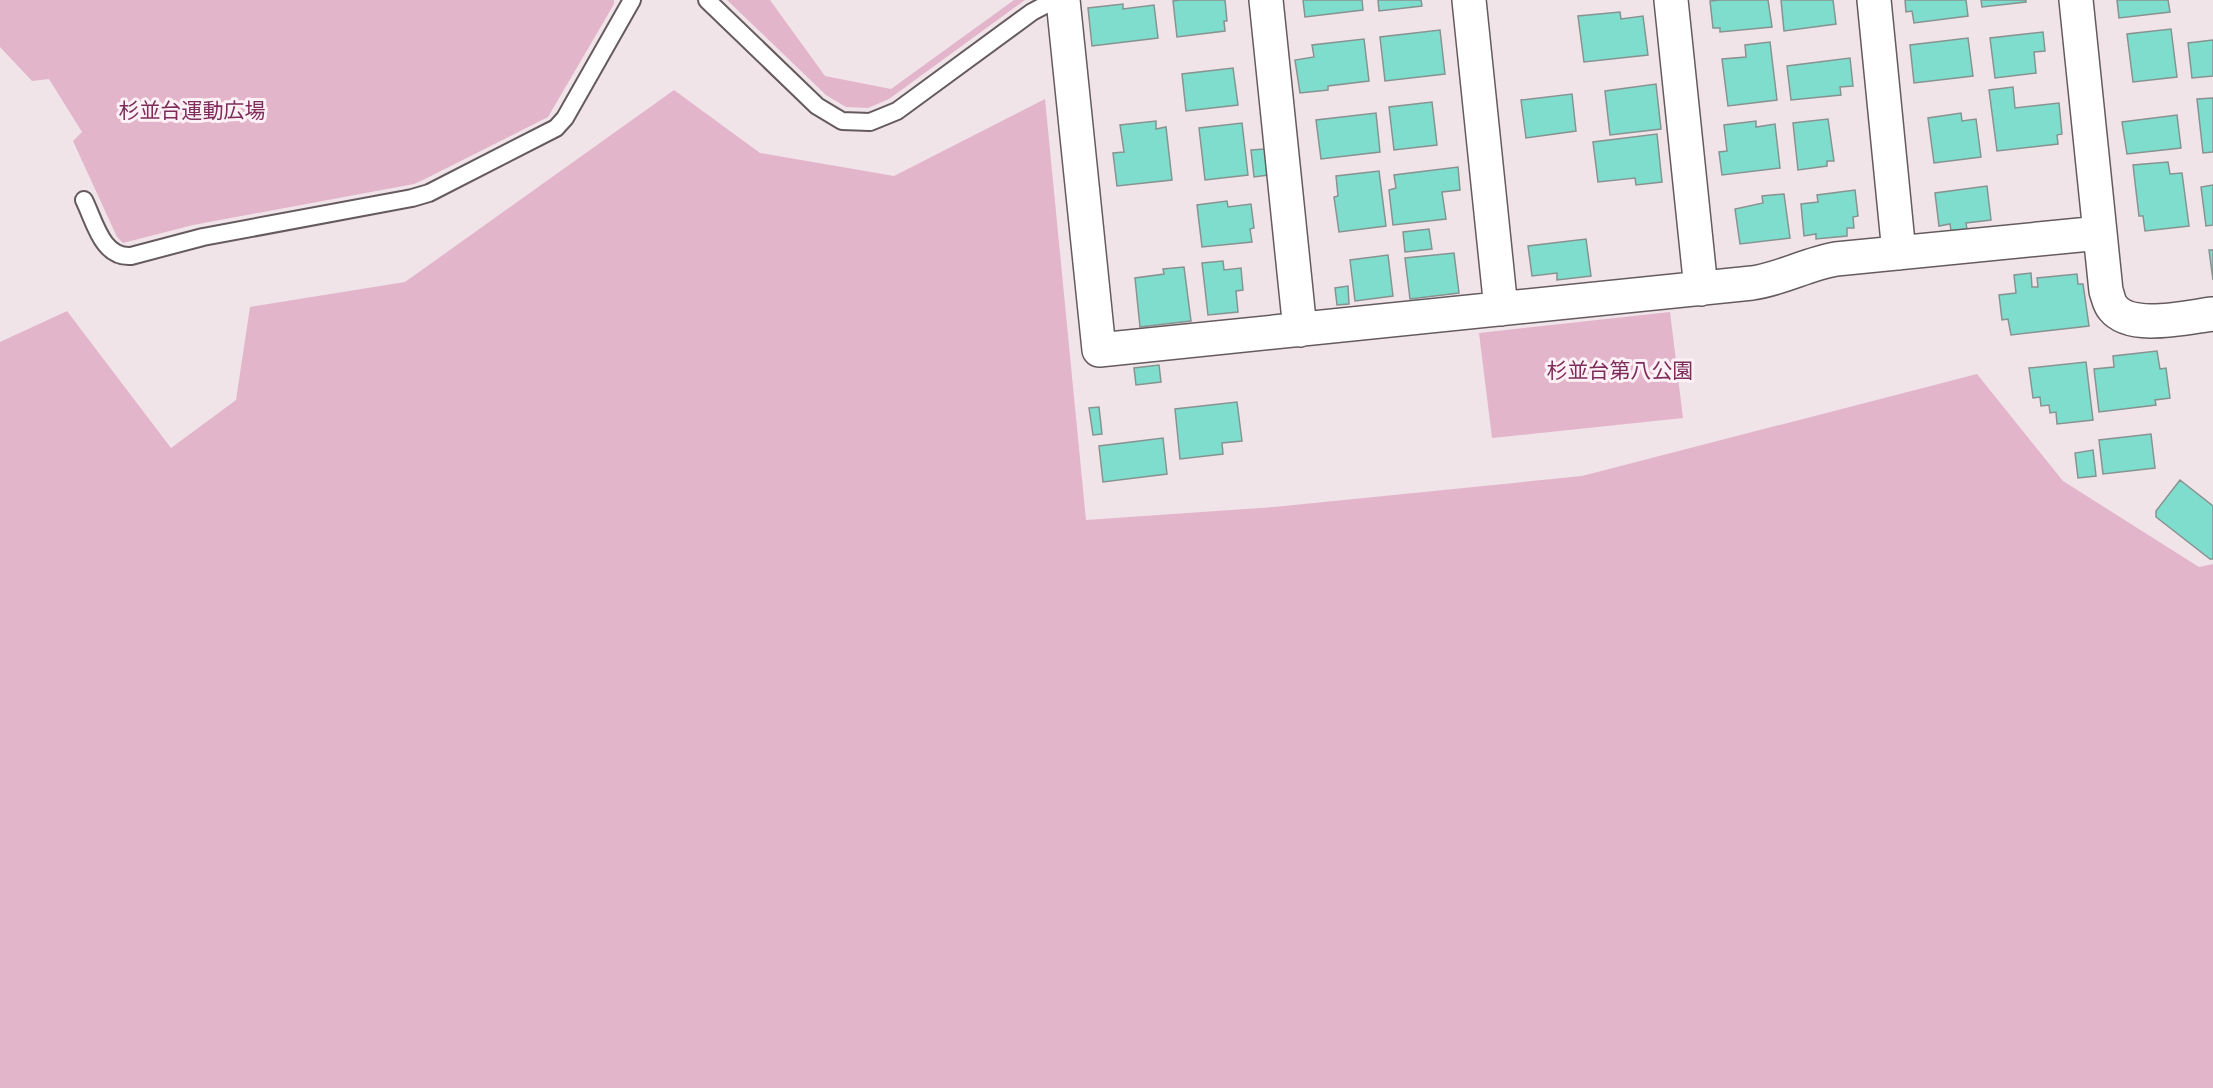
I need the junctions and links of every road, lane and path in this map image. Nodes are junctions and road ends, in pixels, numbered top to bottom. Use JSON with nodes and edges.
{"nodes":[{"id":1,"x":632,"y":0,"type":"edge"},
{"id":2,"x":707,"y":0,"type":"edge"},
{"id":3,"x":1055,"y":0,"type":"edge"},
{"id":4,"x":1063,"y":0,"type":"edge"},
{"id":5,"x":1266,"y":0,"type":"edge"},
{"id":6,"x":1469,"y":0,"type":"edge"},
{"id":7,"x":1671,"y":0,"type":"edge"},
{"id":8,"x":1874,"y":0,"type":"edge"},
{"id":9,"x":2076,"y":0,"type":"edge"},
{"id":10,"x":84,"y":200,"type":"dead end"},
{"id":11,"x":2100,"y":233,"type":"junction"},
{"id":12,"x":1899,"y":253,"type":"junction"},
{"id":13,"x":1701,"y":289,"type":"junction"},
{"id":14,"x":1501,"y":309,"type":"junction"},
{"id":15,"x":2213,"y":314,"type":"edge"},
{"id":16,"x":1300,"y":330,"type":"junction"}],
"edges":[{"from":1,"to":10,"type":"lane"},
{"from":2,"to":3,"type":"lane"},
{"from":4,"to":16,"type":"street"},
{"from":5,"to":16,"type":"street"},
{"from":6,"to":14,"type":"street"},
{"from":7,"to":13,"type":"street"},
{"from":8,"to":12,"type":"street"},
{"from":9,"to":11,"type":"street"},
{"from":11,"to":12,"type":"street"},
{"from":11,"to":15,"type":"street"},
{"from":12,"to":13,"type":"street"},
{"from":13,"to":14,"type":"street"},
{"from":14,"to":16,"type":"street"}]}
